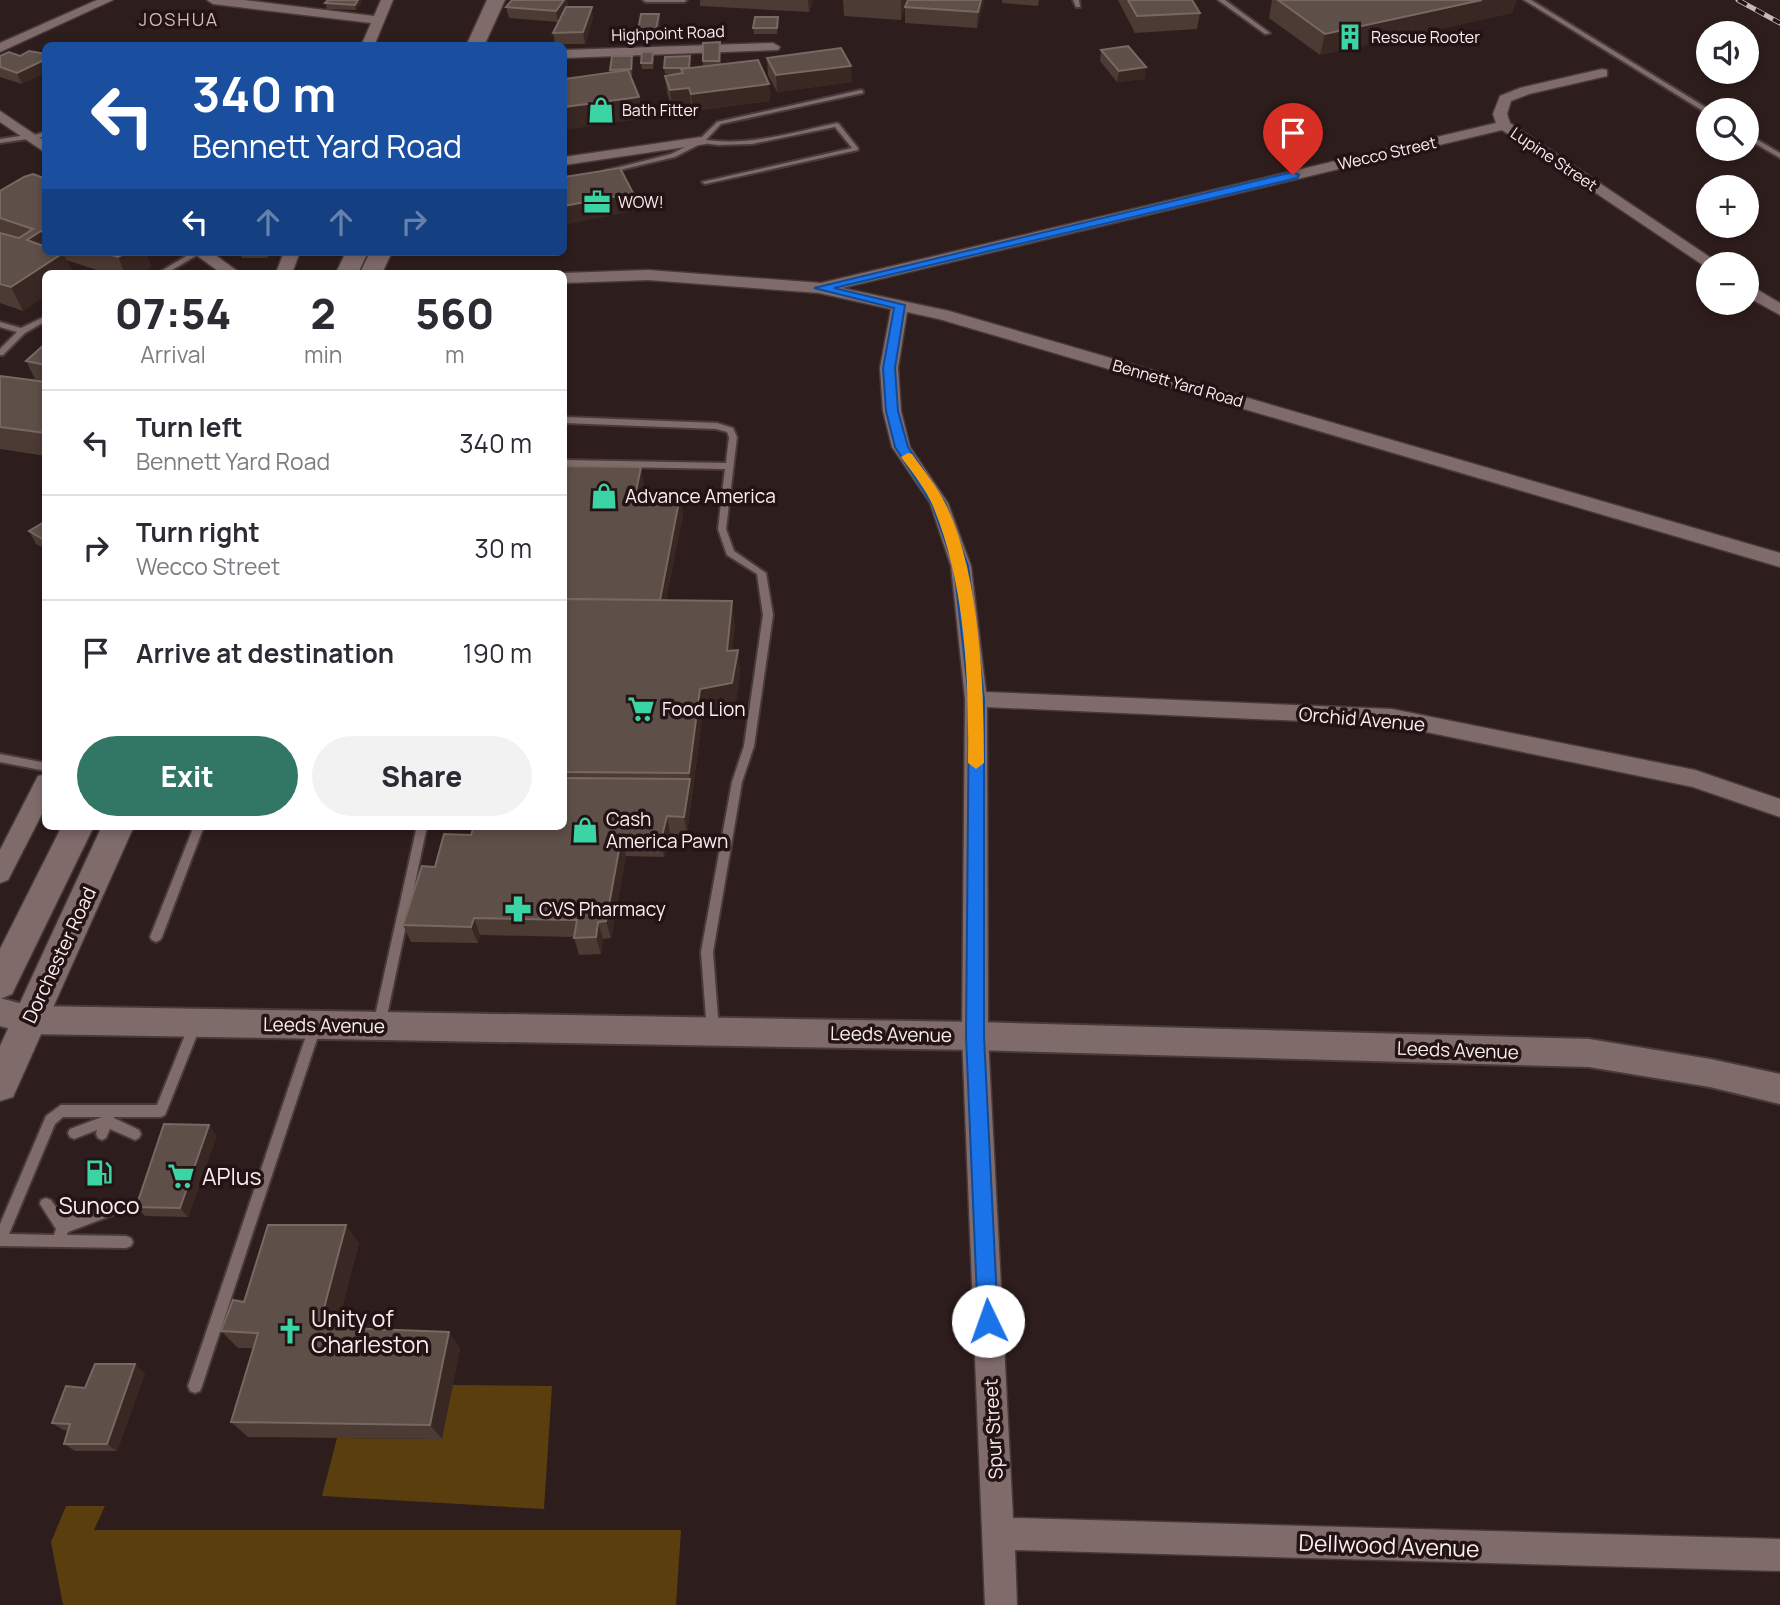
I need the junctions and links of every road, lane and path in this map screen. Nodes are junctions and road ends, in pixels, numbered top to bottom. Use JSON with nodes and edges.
{"nodes":[{"id":1,"x":107,"y":0,"type":"edge"},
{"id":2,"x":213,"y":0,"type":"edge"},
{"id":3,"x":387,"y":0,"type":"edge"},
{"id":4,"x":496,"y":0,"type":"edge"},
{"id":5,"x":646,"y":0,"type":"edge"},
{"id":6,"x":684,"y":0,"type":"edge"},
{"id":7,"x":1221,"y":0,"type":"edge"},
{"id":8,"x":1527,"y":0,"type":"edge"},
{"id":9,"x":377,"y":20,"type":"junction"},
{"id":10,"x":1267,"y":33,"type":"dead end"},
{"id":11,"x":369,"y":42,"type":"edge"},
{"id":12,"x":477,"y":42,"type":"edge"},
{"id":13,"x":773,"y":47,"type":"dead end"},
{"id":14,"x":0,"y":48,"type":"edge"},
{"id":15,"x":567,"y":54,"type":"edge"},
{"id":16,"x":1602,"y":73,"type":"dead end"},
{"id":17,"x":861,"y":92,"type":"dead end"},
{"id":18,"x":1696,"y":105,"type":"edge"},
{"id":19,"x":0,"y":115,"type":"edge"},
{"id":20,"x":1504,"y":125,"type":"junction"},
{"id":21,"x":42,"y":135,"type":"edge"},
{"id":22,"x":29,"y":137,"type":"junction"},
{"id":23,"x":0,"y":141,"type":"edge"},
{"id":24,"x":701,"y":141,"type":"junction"},
{"id":25,"x":1759,"y":143,"type":"edge"},
{"id":26,"x":42,"y":146,"type":"edge"},
{"id":27,"x":597,"y":156,"type":"junction"},
{"id":28,"x":1780,"y":156,"type":"edge"},
{"id":29,"x":567,"y":161,"type":"edge"},
{"id":30,"x":605,"y":172,"type":"junction"},
{"id":31,"x":595,"y":173,"type":"edge"},
{"id":32,"x":705,"y":182,"type":"dead end"},
{"id":33,"x":1696,"y":253,"type":"edge"},
{"id":34,"x":192,"y":256,"type":"edge"},
{"id":35,"x":205,"y":256,"type":"edge"},
{"id":36,"x":167,"y":270,"type":"edge"},
{"id":37,"x":227,"y":270,"type":"edge"},
{"id":38,"x":567,"y":278,"type":"edge"},
{"id":39,"x":819,"y":288,"type":"junction"},
{"id":40,"x":1759,"y":296,"type":"edge"},
{"id":41,"x":900,"y":305,"type":"junction"},
{"id":42,"x":1780,"y":310,"type":"edge"},
{"id":43,"x":42,"y":320,"type":"edge"},
{"id":44,"x":0,"y":324,"type":"edge"},
{"id":45,"x":23,"y":331,"type":"junction"},
{"id":46,"x":0,"y":354,"type":"edge"},
{"id":47,"x":567,"y":420,"type":"edge"},
{"id":48,"x":567,"y":463,"type":"edge"},
{"id":49,"x":646,"y":465,"type":"junction"},
{"id":50,"x":730,"y":466,"type":"junction"},
{"id":51,"x":624,"y":477,"type":"edge"},
{"id":52,"x":1780,"y":561,"type":"edge"},
{"id":53,"x":976,"y":699,"type":"junction"},
{"id":54,"x":1,"y":760,"type":"edge"},
{"id":55,"x":42,"y":765,"type":"edge"},
{"id":56,"x":42,"y":790,"type":"edge"},
{"id":57,"x":1780,"y":808,"type":"edge"},
{"id":58,"x":76,"y":830,"type":"edge"},
{"id":59,"x":116,"y":830,"type":"edge"},
{"id":60,"x":197,"y":830,"type":"edge"},
{"id":61,"x":421,"y":830,"type":"edge"},
{"id":62,"x":0,"y":873,"type":"edge"},
{"id":63,"x":156,"y":937,"type":"dead end"},
{"id":64,"x":0,"y":984,"type":"edge"},
{"id":65,"x":15,"y":1016,"type":"edge"},
{"id":66,"x":196,"y":1023,"type":"junction"},
{"id":67,"x":316,"y":1024,"type":"junction"},
{"id":68,"x":378,"y":1026,"type":"junction"},
{"id":69,"x":713,"y":1031,"type":"junction"},
{"id":70,"x":975,"y":1036,"type":"junction"},
{"id":71,"x":0,"y":1085,"type":"edge"},
{"id":72,"x":1780,"y":1089,"type":"edge"},
{"id":73,"x":106,"y":1122,"type":"junction"},
{"id":74,"x":75,"y":1133,"type":"dead end"},
{"id":75,"x":135,"y":1134,"type":"dead end"},
{"id":76,"x":46,"y":1204,"type":"dead end"},
{"id":77,"x":74,"y":1209,"type":"dead end"},
{"id":78,"x":108,"y":1211,"type":"dead end"},
{"id":79,"x":61,"y":1234,"type":"junction"},
{"id":80,"x":1,"y":1240,"type":"edge"},
{"id":81,"x":125,"y":1242,"type":"dead end"},
{"id":82,"x":195,"y":1386,"type":"dead end"},
{"id":83,"x":997,"y":1534,"type":"junction"},
{"id":84,"x":1780,"y":1555,"type":"edge"},
{"id":85,"x":1001,"y":1605,"type":"edge"}],
"edges":[{"from":1,"to":14,"type":"street"},
{"from":2,"to":9,"type":"street"},
{"from":3,"to":9,"type":"street"},
{"from":4,"to":12,"type":"main road"},
{"from":5,"to":6,"type":"lane"},
{"from":7,"to":10,"type":"lane"},
{"from":8,"to":18,"type":"lane"},
{"from":9,"to":11,"type":"street"},
{"from":13,"to":15,"type":"street","name":"Highpoint Road"},
{"from":16,"to":20,"type":"street","name":"Lupine Street"},
{"from":17,"to":24,"type":"lane"},
{"from":19,"to":22,"type":"street"},
{"from":20,"to":33,"type":"street","name":"Lupine Street"},
{"from":20,"to":39,"type":"street","name":"Wecco Street"},
{"from":21,"to":22,"type":"lane"},
{"from":22,"to":23,"type":"lane"},
{"from":22,"to":26,"type":"street"},
{"from":24,"to":27,"type":"street"},
{"from":24,"to":30,"type":"lane"},
{"from":24,"to":32,"type":"lane"},
{"from":25,"to":28,"type":"lane"},
{"from":27,"to":29,"type":"street"},
{"from":27,"to":30,"type":"lane"},
{"from":30,"to":31,"type":"lane"},
{"from":34,"to":36,"type":"lane"},
{"from":35,"to":37,"type":"street"},
{"from":38,"to":39,"type":"street","name":"Bennett Yard Road"},
{"from":39,"to":41,"type":"street","name":"Bennett Yard Road"},
{"from":40,"to":42,"type":"street"},
{"from":41,"to":52,"type":"street","name":"Bennett Yard Road"},
{"from":41,"to":53,"type":"street","name":"Spur Street"},
{"from":43,"to":45,"type":"lane"},
{"from":44,"to":45,"type":"lane"},
{"from":45,"to":46,"type":"lane"},
{"from":47,"to":50,"type":"lane"},
{"from":48,"to":49,"type":"lane"},
{"from":49,"to":50,"type":"lane"},
{"from":49,"to":51,"type":"lane"},
{"from":50,"to":69,"type":"lane"},
{"from":53,"to":57,"type":"street","name":"Orchid Avenue"},
{"from":53,"to":70,"type":"street","name":"Spur Street"},
{"from":54,"to":55,"type":"lane"},
{"from":56,"to":62,"type":"street"},
{"from":58,"to":64,"type":"main road","name":"Dorchester Road"},
{"from":59,"to":65,"type":"main road","name":"Dorchester Road"},
{"from":60,"to":63,"type":"lane"},
{"from":61,"to":68,"type":"lane"},
{"from":65,"to":66,"type":"street","name":"Leeds Avenue"},
{"from":65,"to":71,"type":"main road","name":"Dorchester Road"},
{"from":66,"to":67,"type":"street","name":"Leeds Avenue"},
{"from":66,"to":73,"type":"lane"},
{"from":67,"to":68,"type":"street","name":"Leeds Avenue"},
{"from":67,"to":82,"type":"lane"},
{"from":68,"to":69,"type":"street","name":"Leeds Avenue"},
{"from":69,"to":70,"type":"street","name":"Leeds Avenue"},
{"from":70,"to":72,"type":"street","name":"Leeds Avenue"},
{"from":70,"to":83,"type":"street","name":"Spur Street"},
{"from":73,"to":74,"type":"lane"},
{"from":73,"to":75,"type":"lane"},
{"from":73,"to":80,"type":"lane"},
{"from":76,"to":79,"type":"lane"},
{"from":77,"to":79,"type":"lane"},
{"from":78,"to":79,"type":"lane"},
{"from":79,"to":80,"type":"lane"},
{"from":79,"to":81,"type":"lane"},
{"from":83,"to":84,"type":"street","name":"Dellwood Avenue"},
{"from":83,"to":85,"type":"street","name":"Spur Street"}]}
